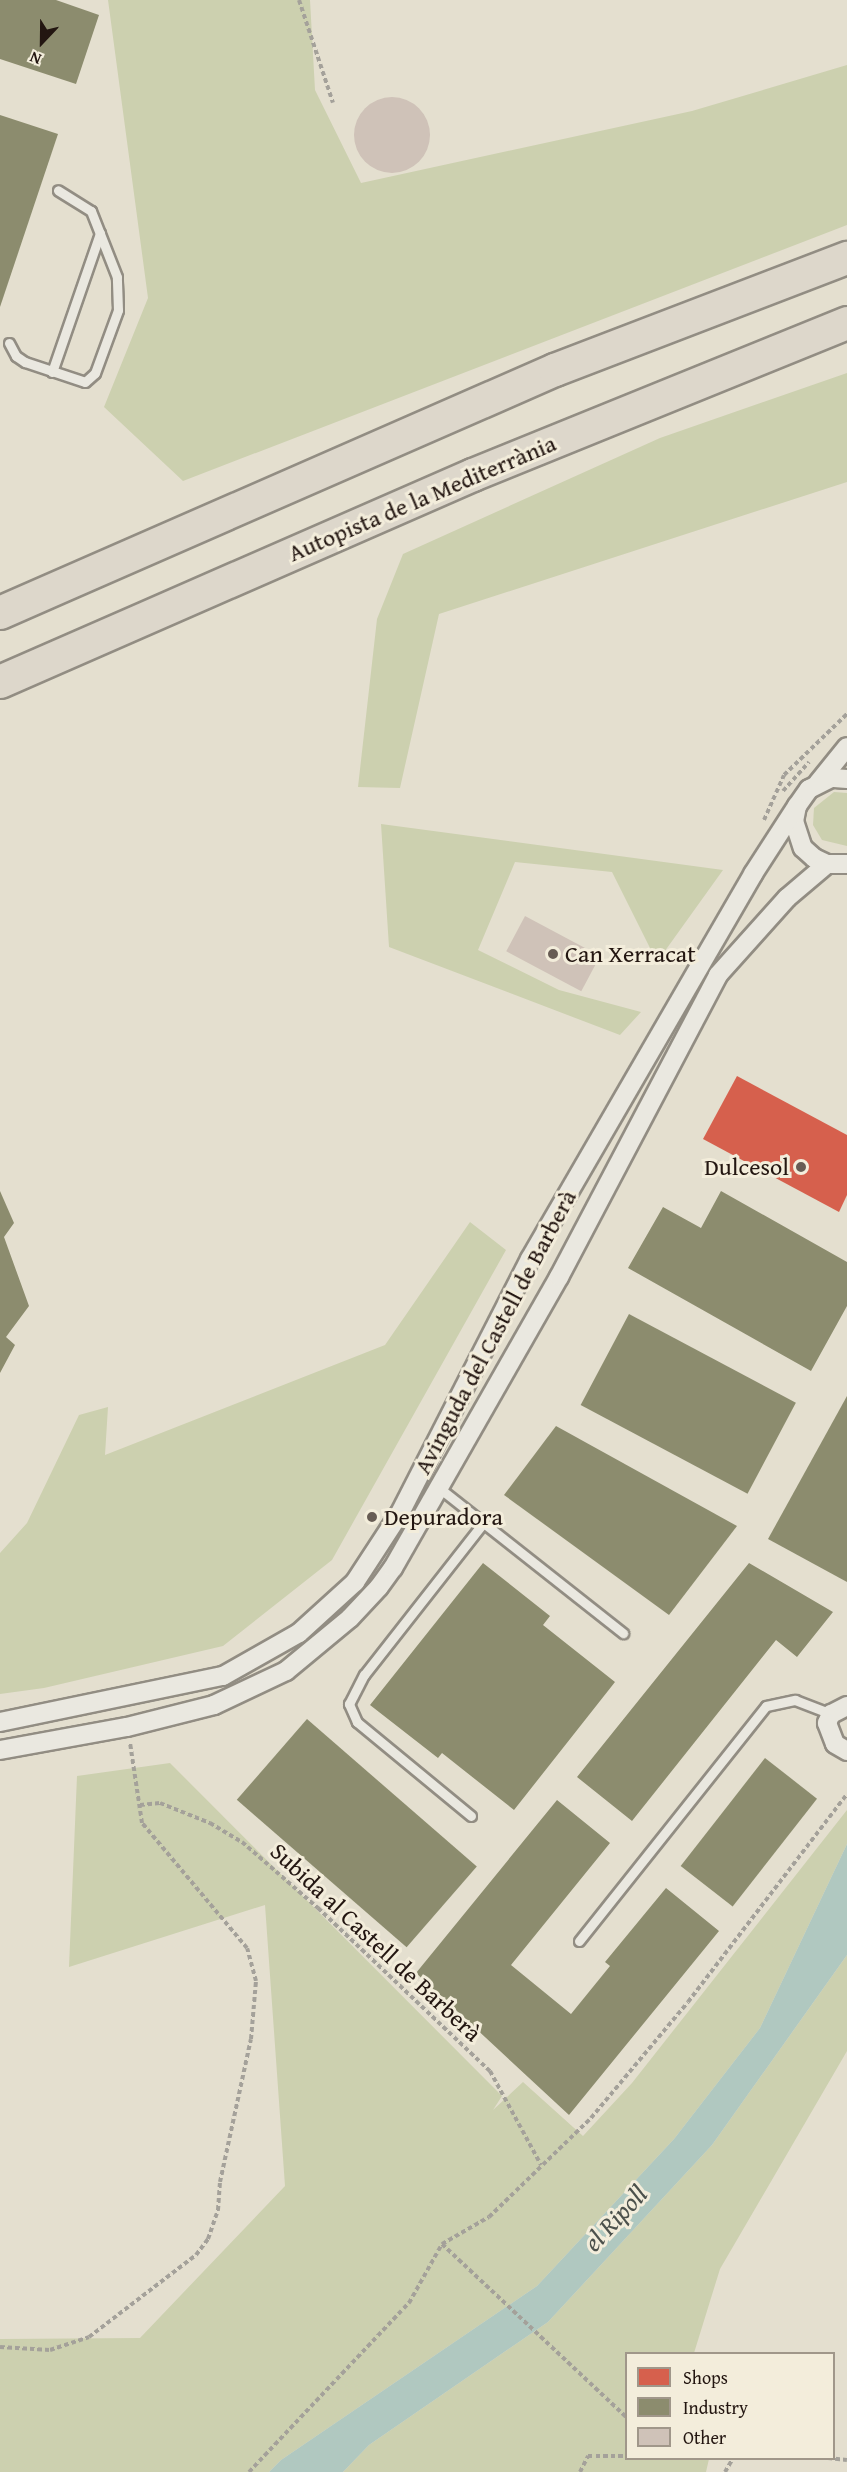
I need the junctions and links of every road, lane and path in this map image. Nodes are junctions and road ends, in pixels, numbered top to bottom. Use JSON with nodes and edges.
{"nodes":[{"id":1,"x":299,"y":0,"type":"edge"},
{"id":2,"x":333,"y":103,"type":"dead end"},
{"id":3,"x":58,"y":190,"type":"dead end"},
{"id":4,"x":100,"y":233,"type":"junction"},
{"id":5,"x":847,"y":258,"type":"edge"},
{"id":6,"x":847,"y":323,"type":"edge"},
{"id":7,"x":9,"y":342,"type":"dead end"},
{"id":8,"x":52,"y":372,"type":"junction"},
{"id":9,"x":0,"y":613,"type":"edge"},
{"id":10,"x":0,"y":682,"type":"edge"},
{"id":11,"x":847,"y":747,"type":"edge"},
{"id":12,"x":847,"y":779,"type":"edge"},
{"id":13,"x":818,"y":783,"type":"junction"},
{"id":14,"x":797,"y":806,"type":"junction"},
{"id":15,"x":827,"y":864,"type":"junction"},
{"id":16,"x":847,"y":864,"type":"edge"},
{"id":17,"x":438,"y":1487,"type":"junction"},
{"id":18,"x":483,"y":1523,"type":"junction"},
{"id":19,"x":624,"y":1633,"type":"dead end"},
{"id":20,"x":839,"y":1710,"type":"edge"},
{"id":21,"x":0,"y":1722,"type":"edge"},
{"id":22,"x":127,"y":1727,"type":"junction"},
{"id":23,"x":0,"y":1750,"type":"edge"},
{"id":24,"x":847,"y":1751,"type":"edge"},
{"id":25,"x":847,"y":1794,"type":"edge"},
{"id":26,"x":140,"y":1805,"type":"junction"},
{"id":27,"x":471,"y":1816,"type":"dead end"},
{"id":28,"x":579,"y":1941,"type":"dead end"},
{"id":29,"x":541,"y":2164,"type":"junction"},
{"id":30,"x":442,"y":2244,"type":"junction"},
{"id":31,"x":0,"y":2347,"type":"edge"},
{"id":32,"x":625,"y":2416,"type":"edge"},
{"id":33,"x":625,"y":2456,"type":"edge"},
{"id":34,"x":249,"y":2472,"type":"edge"},
{"id":35,"x":580,"y":2472,"type":"edge"}],
"edges":[{"from":1,"to":2,"type":"path"},
{"from":3,"to":4,"type":"lane"},
{"from":4,"to":8,"type":"lane"},
{"from":4,"to":8,"type":"lane"},
{"from":5,"to":9,"type":"highway"},
{"from":6,"to":10,"type":"highway","name":"Autopista de la Mediterrània"},
{"from":7,"to":8,"type":"lane"},
{"from":11,"to":13,"type":"street"},
{"from":12,"to":13,"type":"street"},
{"from":13,"to":14,"type":"street","name":"Avinguda del Castell de Barberà"},
{"from":14,"to":15,"type":"street"},
{"from":14,"to":21,"type":"street","name":"Avinguda del Castell de Barberà"},
{"from":15,"to":16,"type":"street"},
{"from":15,"to":17,"type":"street","name":"Avinguda del Castell de Barberà"},
{"from":17,"to":18,"type":"lane"},
{"from":17,"to":22,"type":"street","name":"Avinguda del Castell de Barberà"},
{"from":18,"to":19,"type":"lane"},
{"from":18,"to":27,"type":"lane"},
{"from":20,"to":24,"type":"street"},
{"from":20,"to":28,"type":"lane"},
{"from":22,"to":23,"type":"street","name":"Avinguda del Castell de Barberà"},
{"from":22,"to":26,"type":"path"},
{"from":25,"to":29,"type":"path"},
{"from":26,"to":29,"type":"path","name":"Subida al Castell de Barberà"},
{"from":26,"to":31,"type":"path"},
{"from":29,"to":30,"type":"path"},
{"from":30,"to":32,"type":"path"},
{"from":30,"to":34,"type":"path"},
{"from":33,"to":35,"type":"path"}]}
